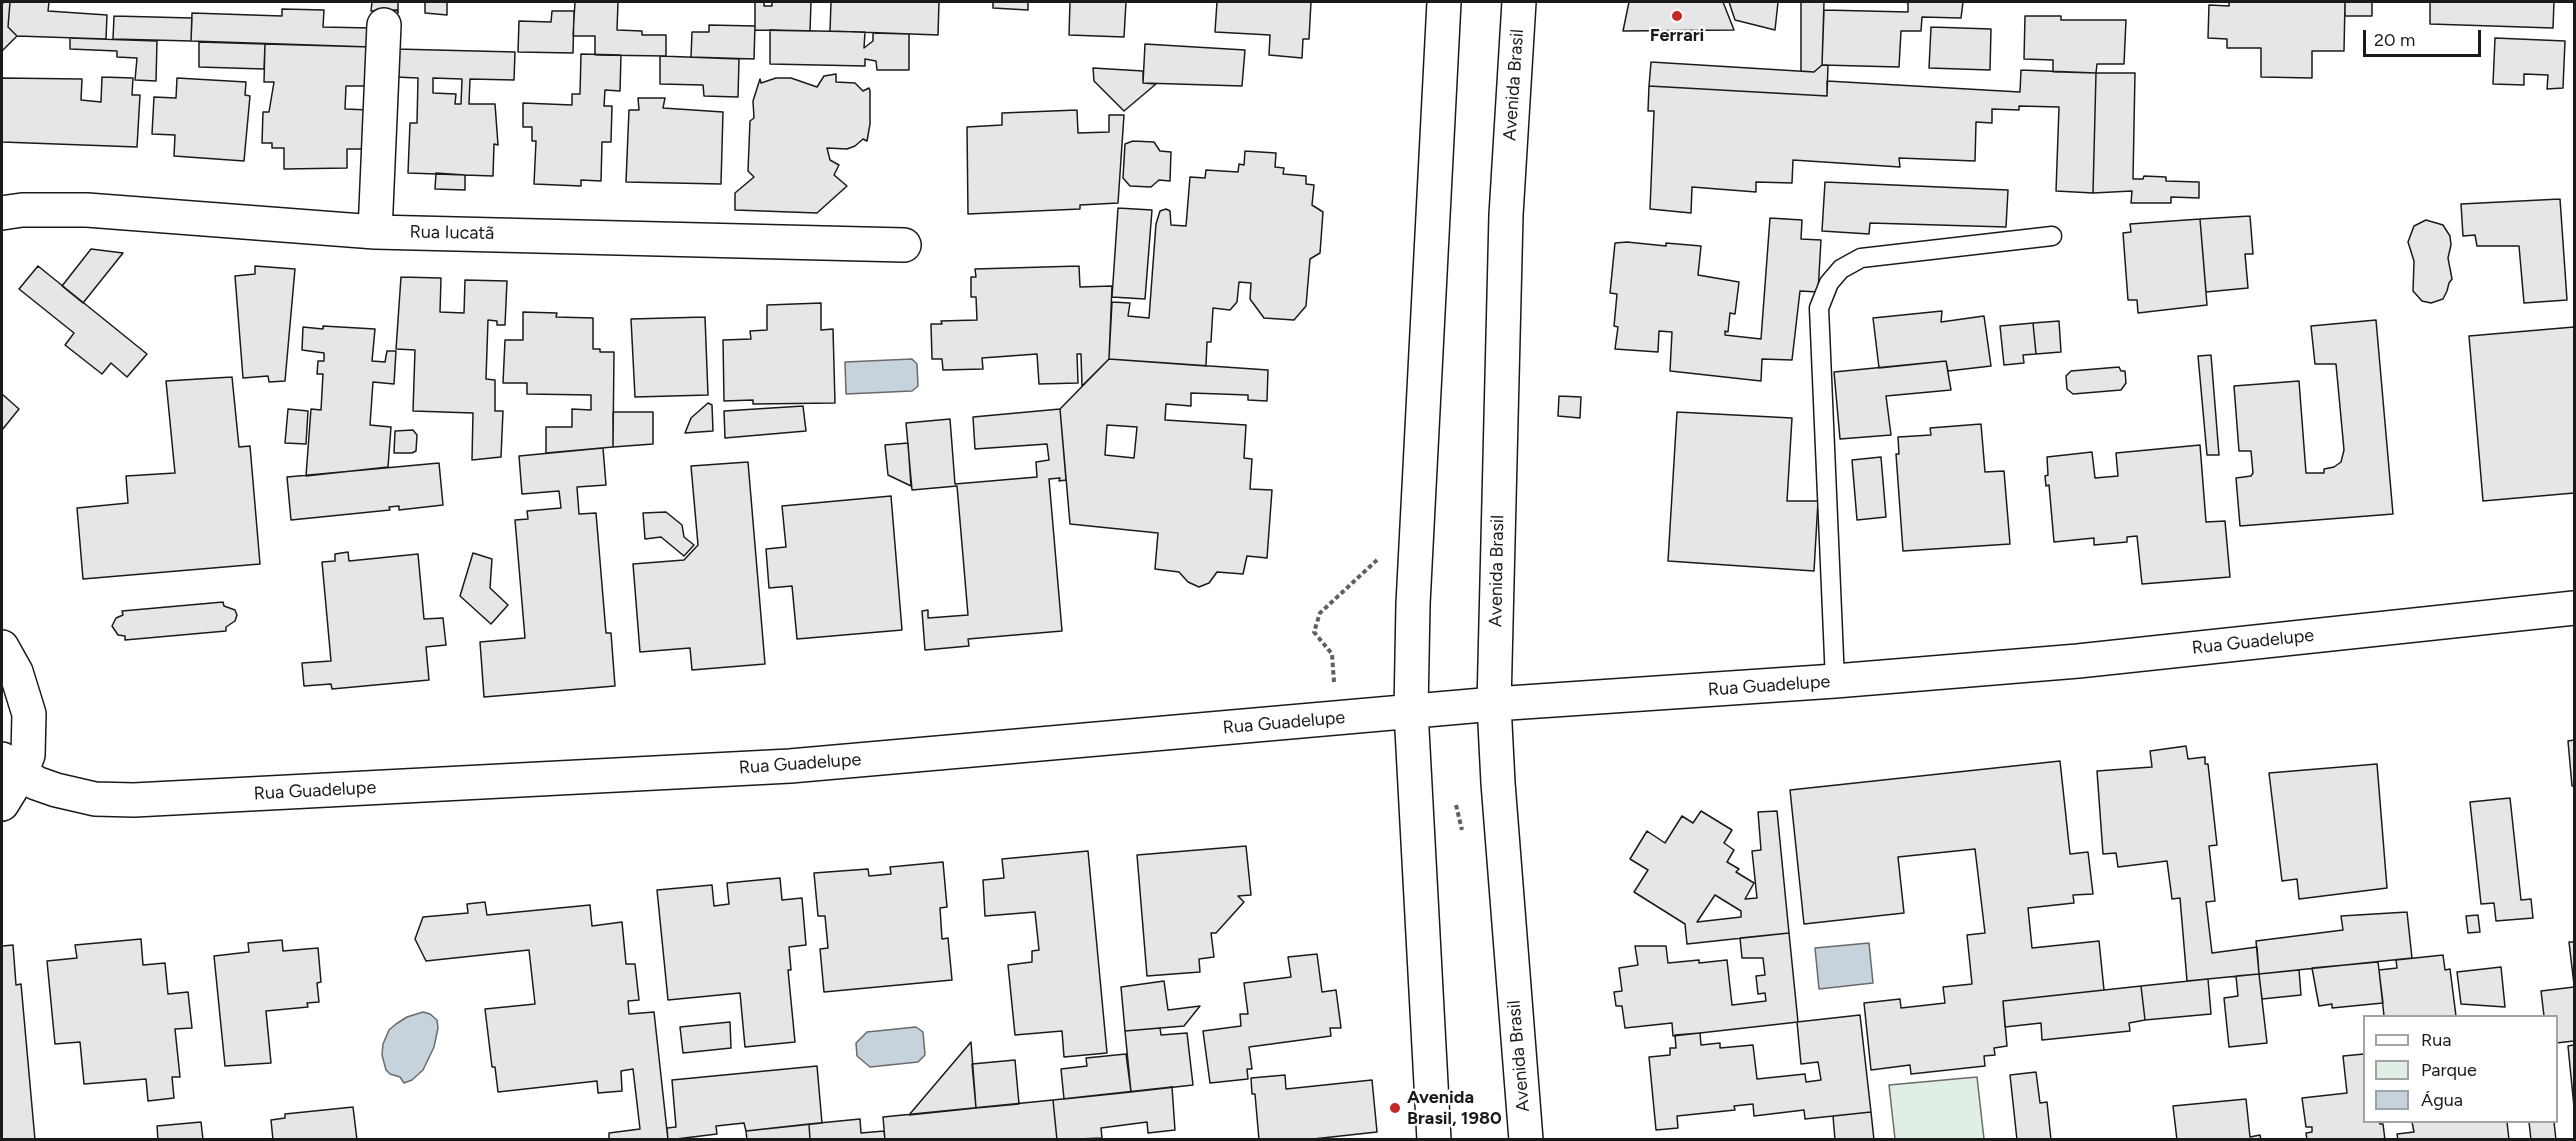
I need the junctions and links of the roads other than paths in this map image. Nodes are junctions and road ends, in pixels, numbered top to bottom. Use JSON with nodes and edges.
{"nodes":[{"id":1,"x":1444,"y":2,"type":"edge"},
{"id":2,"x":1519,"y":2,"type":"edge"},
{"id":3,"x":384,"y":25,"type":"dead end"},
{"id":4,"x":2,"y":213,"type":"edge"},
{"id":5,"x":375,"y":232,"type":"junction"},
{"id":6,"x":2052,"y":237,"type":"dead end"},
{"id":7,"x":904,"y":245,"type":"dead end"},
{"id":8,"x":2574,"y":608,"type":"edge"},
{"id":9,"x":2,"y":647,"type":"edge"},
{"id":10,"x":1835,"y":681,"type":"junction"},
{"id":11,"x":1494,"y":704,"type":"junction"},
{"id":12,"x":1411,"y":711,"type":"junction"},
{"id":13,"x":11,"y":766,"type":"edge"},
{"id":14,"x":2,"y":804,"type":"edge"},
{"id":15,"x":1434,"y":1140,"type":"edge"},
{"id":16,"x":1526,"y":1140,"type":"edge"}],
"edges":[{"from":1,"to":12,"type":"street"},
{"from":2,"to":11,"type":"street","name":"Avenida Brasil"},
{"from":3,"to":5,"type":"street"},
{"from":4,"to":5,"type":"street","name":"Rua Iucatã"},
{"from":5,"to":7,"type":"street","name":"Rua Iucatã"},
{"from":6,"to":10,"type":"lane"},
{"from":8,"to":10,"type":"street","name":"Rua Guadelupe"},
{"from":9,"to":13,"type":"street"},
{"from":10,"to":11,"type":"street","name":"Rua Guadelupe"},
{"from":11,"to":12,"type":"street","name":"Rua Guadelupe"},
{"from":11,"to":16,"type":"street","name":"Avenida Brasil"},
{"from":12,"to":13,"type":"street","name":"Rua Guadelupe"},
{"from":12,"to":15,"type":"street"},
{"from":13,"to":14,"type":"street"}]}
